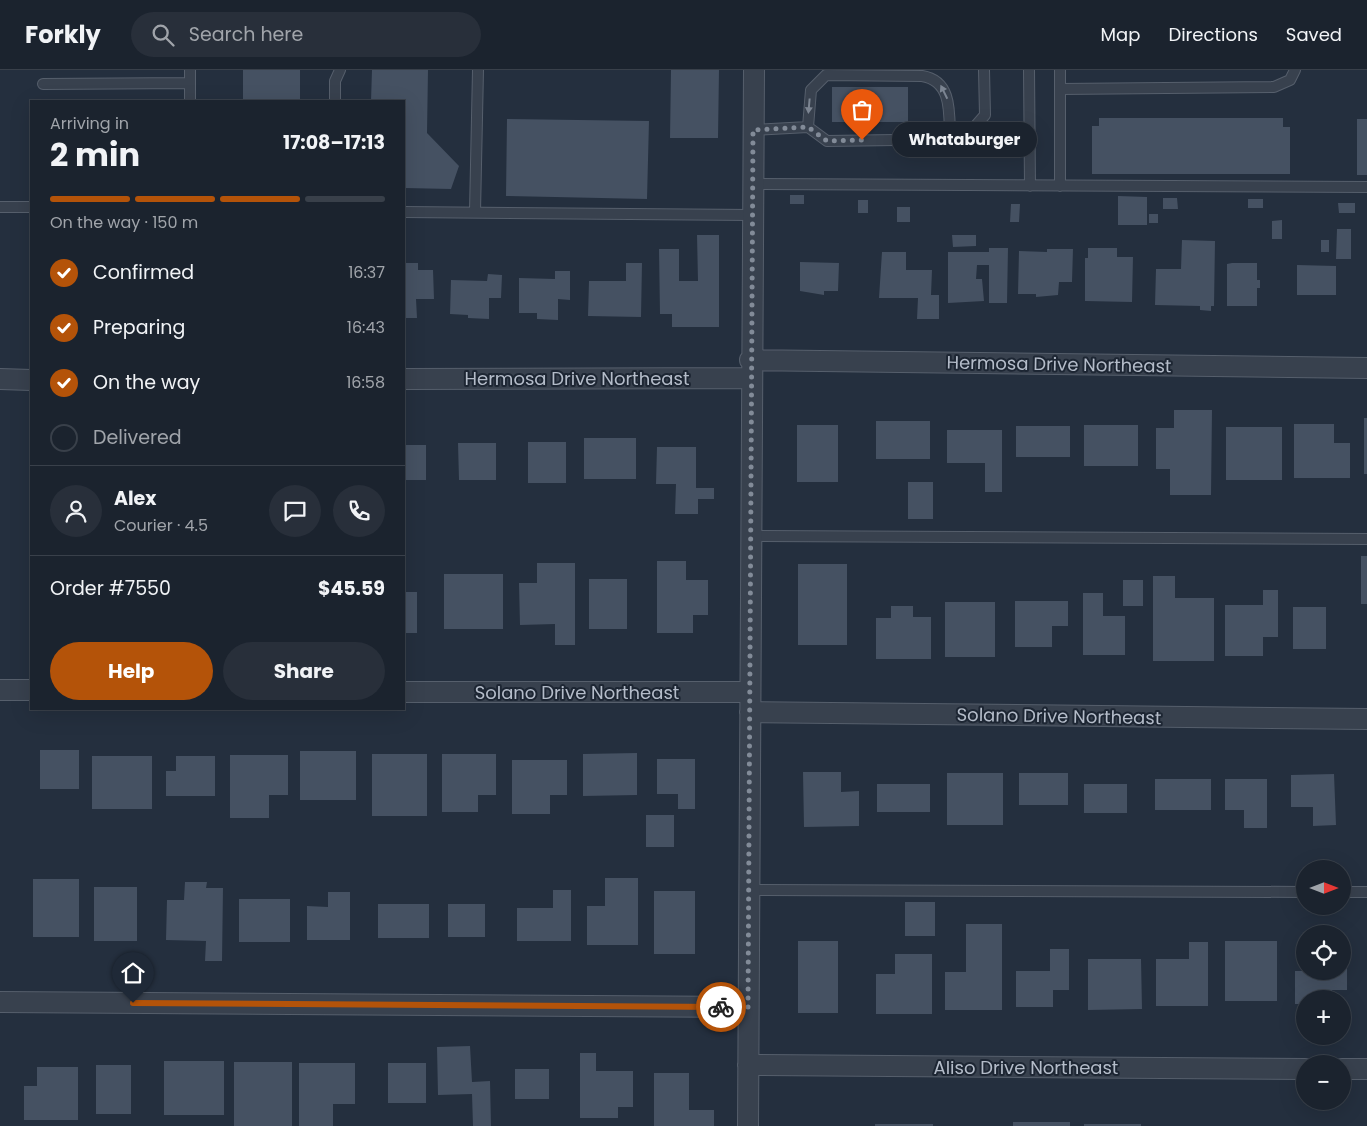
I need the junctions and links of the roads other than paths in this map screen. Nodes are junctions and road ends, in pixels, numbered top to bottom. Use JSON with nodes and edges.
{"nodes":[{"id":1,"x":190,"y":70,"type":"edge"},
{"id":2,"x":340,"y":70,"type":"edge"},
{"id":3,"x":478,"y":70,"type":"edge"},
{"id":4,"x":754,"y":70,"type":"edge"},
{"id":5,"x":984,"y":70,"type":"edge"},
{"id":6,"x":1029,"y":70,"type":"edge"},
{"id":7,"x":1060,"y":70,"type":"edge"},
{"id":8,"x":1295,"y":70,"type":"edge"},
{"id":9,"x":190,"y":83,"type":"junction"},
{"id":10,"x":43,"y":84,"type":"dead end"},
{"id":11,"x":1060,"y":89,"type":"junction"},
{"id":12,"x":190,"y":100,"type":"edge"},
{"id":13,"x":335,"y":100,"type":"edge"},
{"id":14,"x":808,"y":127,"type":"junction"},
{"id":15,"x":753,"y":130,"type":"junction"},
{"id":16,"x":950,"y":139,"type":"junction"},
{"id":17,"x":752,"y":184,"type":"junction"},
{"id":18,"x":1030,"y":186,"type":"junction"},
{"id":19,"x":1060,"y":186,"type":"junction"},
{"id":20,"x":1367,"y":188,"type":"edge"},
{"id":21,"x":0,"y":206,"type":"edge"},
{"id":22,"x":30,"y":207,"type":"edge"},
{"id":23,"x":405,"y":212,"type":"edge"},
{"id":24,"x":475,"y":212,"type":"junction"},
{"id":25,"x":752,"y":215,"type":"junction"},
{"id":26,"x":1367,"y":368,"type":"edge"},
{"id":27,"x":750,"y":369,"type":"junction"},
{"id":28,"x":405,"y":379,"type":"edge"},
{"id":29,"x":0,"y":380,"type":"edge"},
{"id":30,"x":30,"y":380,"type":"edge"},
{"id":31,"x":750,"y":536,"type":"junction"},
{"id":32,"x":1367,"y":539,"type":"edge"},
{"id":33,"x":0,"y":690,"type":"edge"},
{"id":34,"x":30,"y":690,"type":"edge"},
{"id":35,"x":405,"y":692,"type":"edge"},
{"id":36,"x":750,"y":692,"type":"junction"},
{"id":37,"x":750,"y":712,"type":"junction"},
{"id":38,"x":1367,"y":719,"type":"edge"},
{"id":39,"x":749,"y":890,"type":"junction"},
{"id":40,"x":1296,"y":892,"type":"edge"},
{"id":41,"x":1351,"y":892,"type":"edge"},
{"id":42,"x":1367,"y":892,"type":"edge"},
{"id":43,"x":0,"y":1002,"type":"edge"},
{"id":44,"x":748,"y":1007,"type":"junction"},
{"id":45,"x":748,"y":1065,"type":"junction"},
{"id":46,"x":1296,"y":1069,"type":"edge"},
{"id":47,"x":1351,"y":1069,"type":"edge"},
{"id":48,"x":1367,"y":1069,"type":"edge"},
{"id":49,"x":748,"y":1126,"type":"edge"}],
"edges":[{"from":1,"to":9,"type":"lane"},
{"from":2,"to":13,"type":"lane"},
{"from":3,"to":24,"type":"lane"},
{"from":4,"to":15,"type":"street"},
{"from":5,"to":16,"type":"lane"},
{"from":6,"to":18,"type":"lane"},
{"from":7,"to":11,"type":"lane"},
{"from":8,"to":11,"type":"lane"},
{"from":9,"to":10,"type":"lane"},
{"from":9,"to":12,"type":"lane"},
{"from":11,"to":19,"type":"lane"},
{"from":14,"to":15,"type":"lane"},
{"from":14,"to":16,"type":"lane"},
{"from":16,"to":14,"type":"lane","one_way":true},
{"from":15,"to":17,"type":"street"},
{"from":17,"to":18,"type":"lane"},
{"from":17,"to":25,"type":"street"},
{"from":18,"to":19,"type":"lane"},
{"from":19,"to":20,"type":"lane"},
{"from":21,"to":22,"type":"lane"},
{"from":23,"to":24,"type":"lane"},
{"from":24,"to":25,"type":"lane"},
{"from":25,"to":27,"type":"street"},
{"from":26,"to":27,"type":"street","name":"Hermosa Drive Northeast"},
{"from":27,"to":28,"type":"street","name":"Hermosa Drive Northeast"},
{"from":27,"to":31,"type":"street"},
{"from":29,"to":30,"type":"street"},
{"from":31,"to":32,"type":"lane"},
{"from":31,"to":36,"type":"street"},
{"from":33,"to":34,"type":"street"},
{"from":35,"to":36,"type":"street","name":"Solano Drive Northeast"},
{"from":36,"to":37,"type":"street"},
{"from":37,"to":38,"type":"street","name":"Solano Drive Northeast"},
{"from":37,"to":39,"type":"street"},
{"from":39,"to":40,"type":"lane"},
{"from":39,"to":44,"type":"street"},
{"from":41,"to":42,"type":"lane"},
{"from":43,"to":44,"type":"street"},
{"from":44,"to":45,"type":"street"},
{"from":45,"to":46,"type":"street","name":"Aliso Drive Northeast"},
{"from":45,"to":49,"type":"street"},
{"from":47,"to":48,"type":"street"}]}
